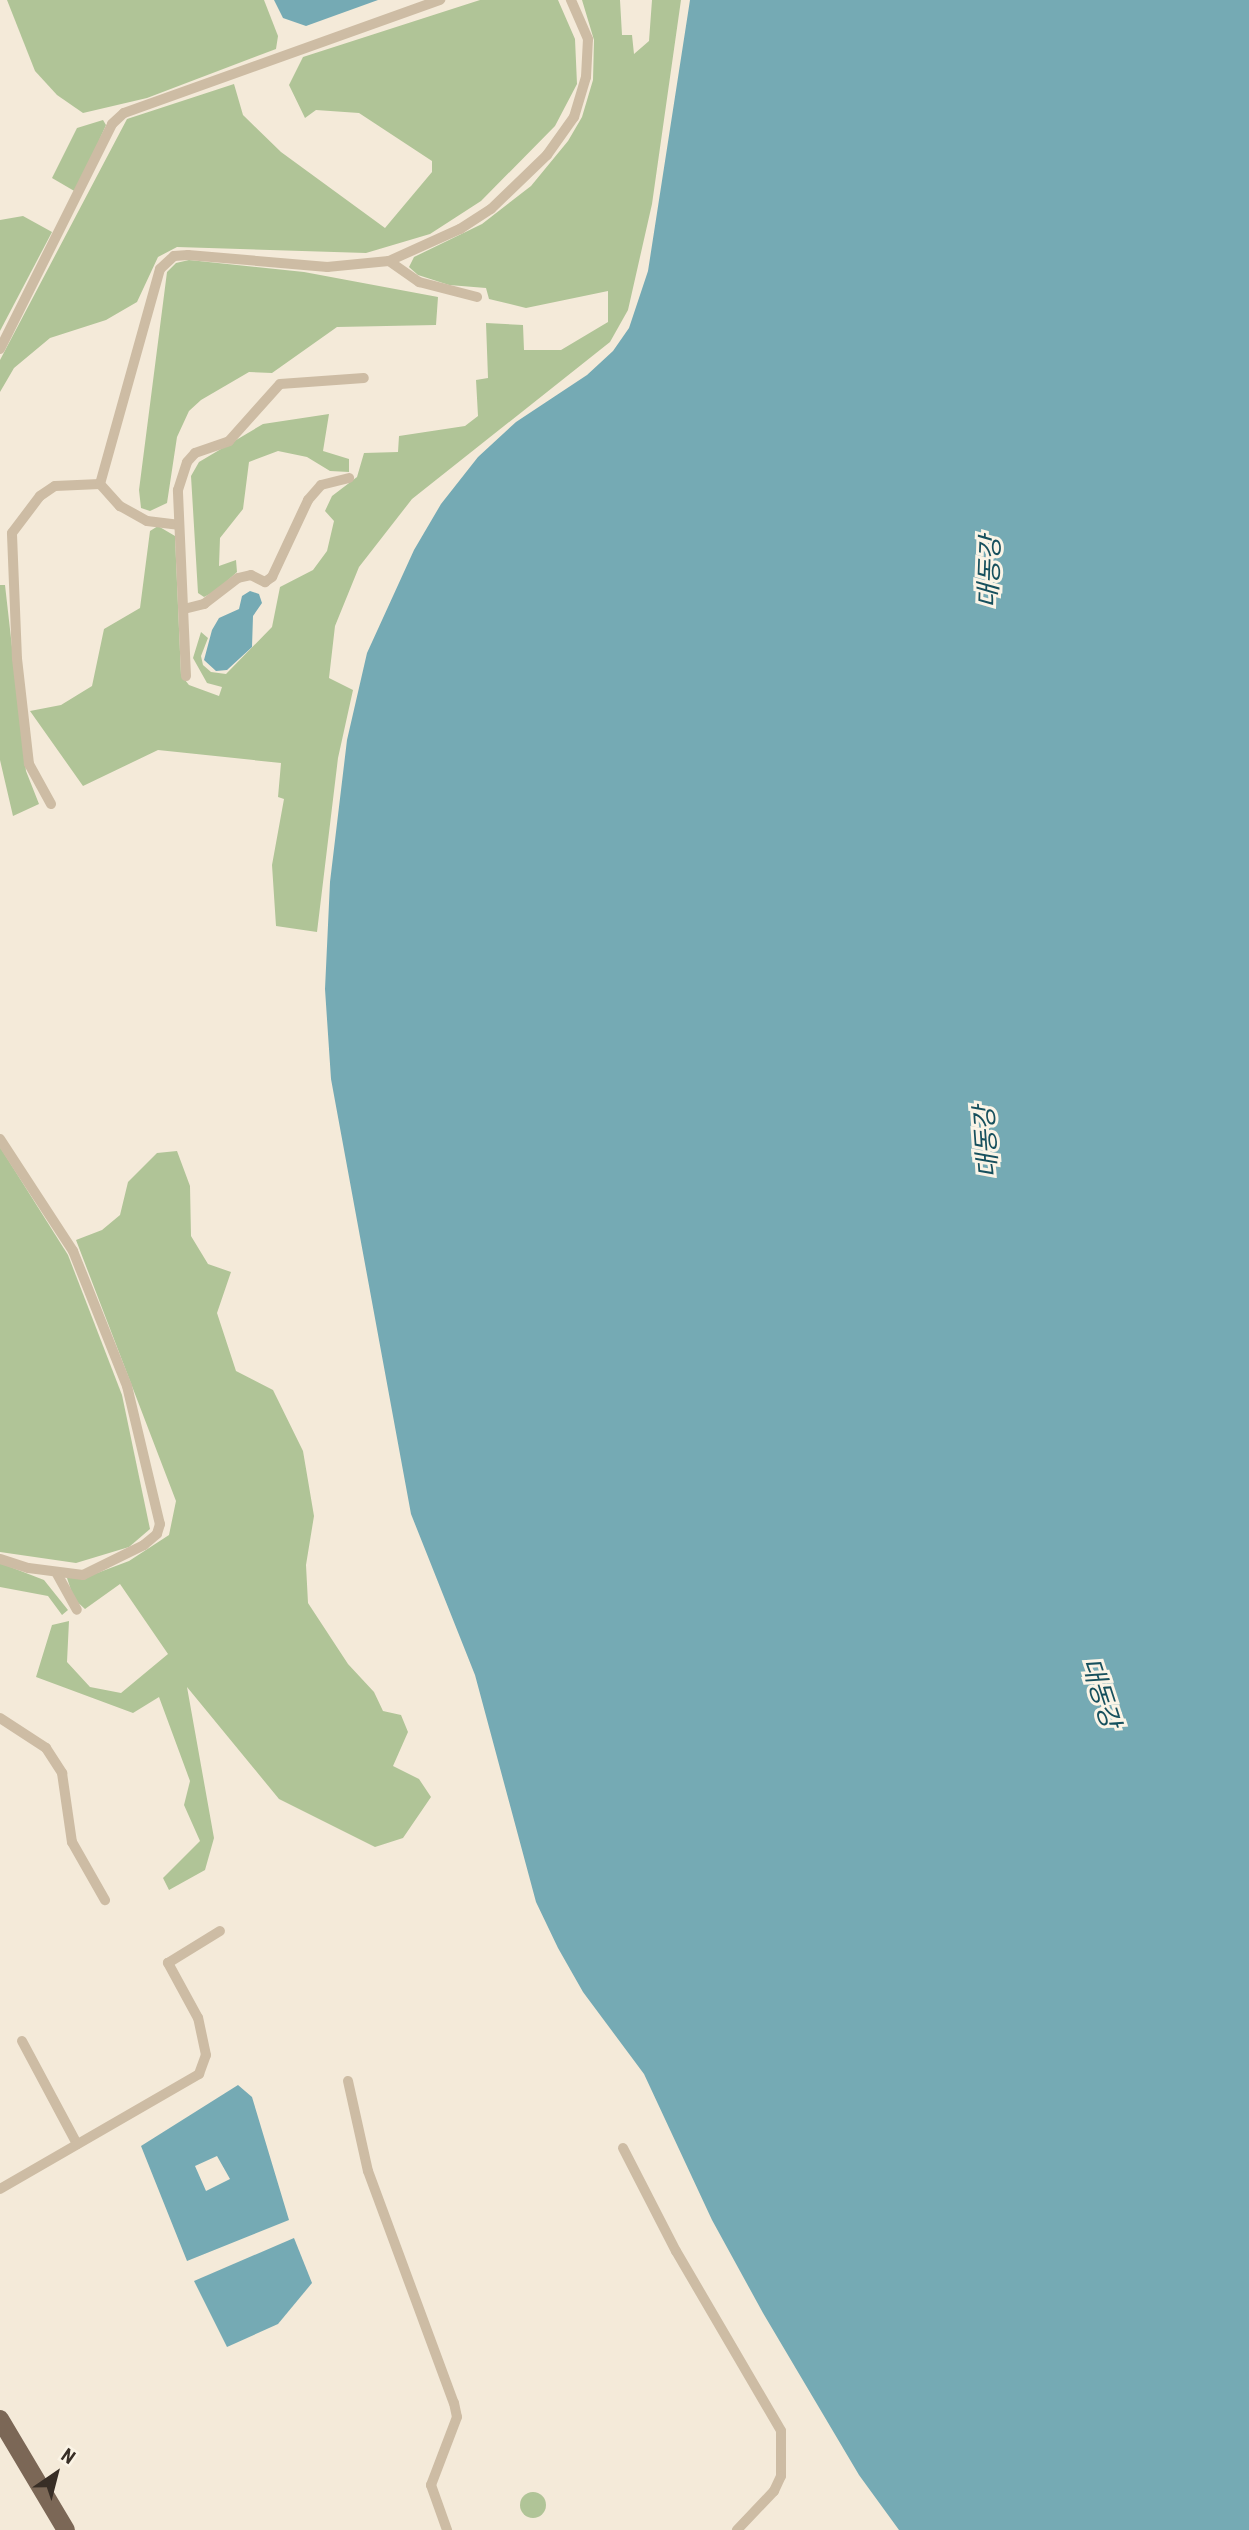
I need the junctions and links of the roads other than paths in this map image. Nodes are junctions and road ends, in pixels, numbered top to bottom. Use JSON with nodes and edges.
{"nodes":[{"id":1,"x":440,"y":0,"type":"edge"},
{"id":2,"x":571,"y":0,"type":"edge"},
{"id":3,"x":389,"y":261,"type":"junction"},
{"id":4,"x":477,"y":297,"type":"dead end"},
{"id":5,"x":0,"y":349,"type":"edge"},
{"id":6,"x":364,"y":378,"type":"dead end"},
{"id":7,"x":349,"y":478,"type":"dead end"},
{"id":8,"x":100,"y":484,"type":"junction"},
{"id":9,"x":178,"y":524,"type":"junction"},
{"id":10,"x":184,"y":609,"type":"junction"},
{"id":11,"x":186,"y":676,"type":"dead end"},
{"id":12,"x":51,"y":804,"type":"dead end"},
{"id":13,"x":0,"y":1139,"type":"edge"},
{"id":14,"x":0,"y":1559,"type":"edge"},
{"id":15,"x":56,"y":1572,"type":"junction"},
{"id":16,"x":77,"y":1610,"type":"dead end"},
{"id":17,"x":0,"y":1718,"type":"edge"},
{"id":18,"x":105,"y":1900,"type":"dead end"},
{"id":19,"x":220,"y":1931,"type":"dead end"},
{"id":20,"x":22,"y":2041,"type":"dead end"},
{"id":21,"x":348,"y":2081,"type":"dead end"},
{"id":22,"x":77,"y":2144,"type":"junction"},
{"id":23,"x":624,"y":2148,"type":"dead end"},
{"id":24,"x":0,"y":2189,"type":"edge"},
{"id":25,"x":0,"y":2419,"type":"edge"},
{"id":26,"x":65,"y":2530,"type":"edge"},
{"id":27,"x":447,"y":2530,"type":"edge"},
{"id":28,"x":737,"y":2530,"type":"edge"}],
"edges":[{"from":1,"to":5,"type":"street"},
{"from":2,"to":3,"type":"street"},
{"from":3,"to":4,"type":"street"},
{"from":3,"to":8,"type":"street"},
{"from":6,"to":9,"type":"street"},
{"from":7,"to":10,"type":"street"},
{"from":8,"to":9,"type":"street"},
{"from":8,"to":12,"type":"street"},
{"from":9,"to":10,"type":"street"},
{"from":10,"to":11,"type":"street"},
{"from":13,"to":15,"type":"street"},
{"from":14,"to":15,"type":"street"},
{"from":15,"to":16,"type":"street"},
{"from":17,"to":18,"type":"street"},
{"from":19,"to":22,"type":"street"},
{"from":20,"to":22,"type":"street"},
{"from":21,"to":27,"type":"street"},
{"from":22,"to":24,"type":"street"},
{"from":23,"to":28,"type":"street"},
{"from":25,"to":26,"type":"main road"}]}
